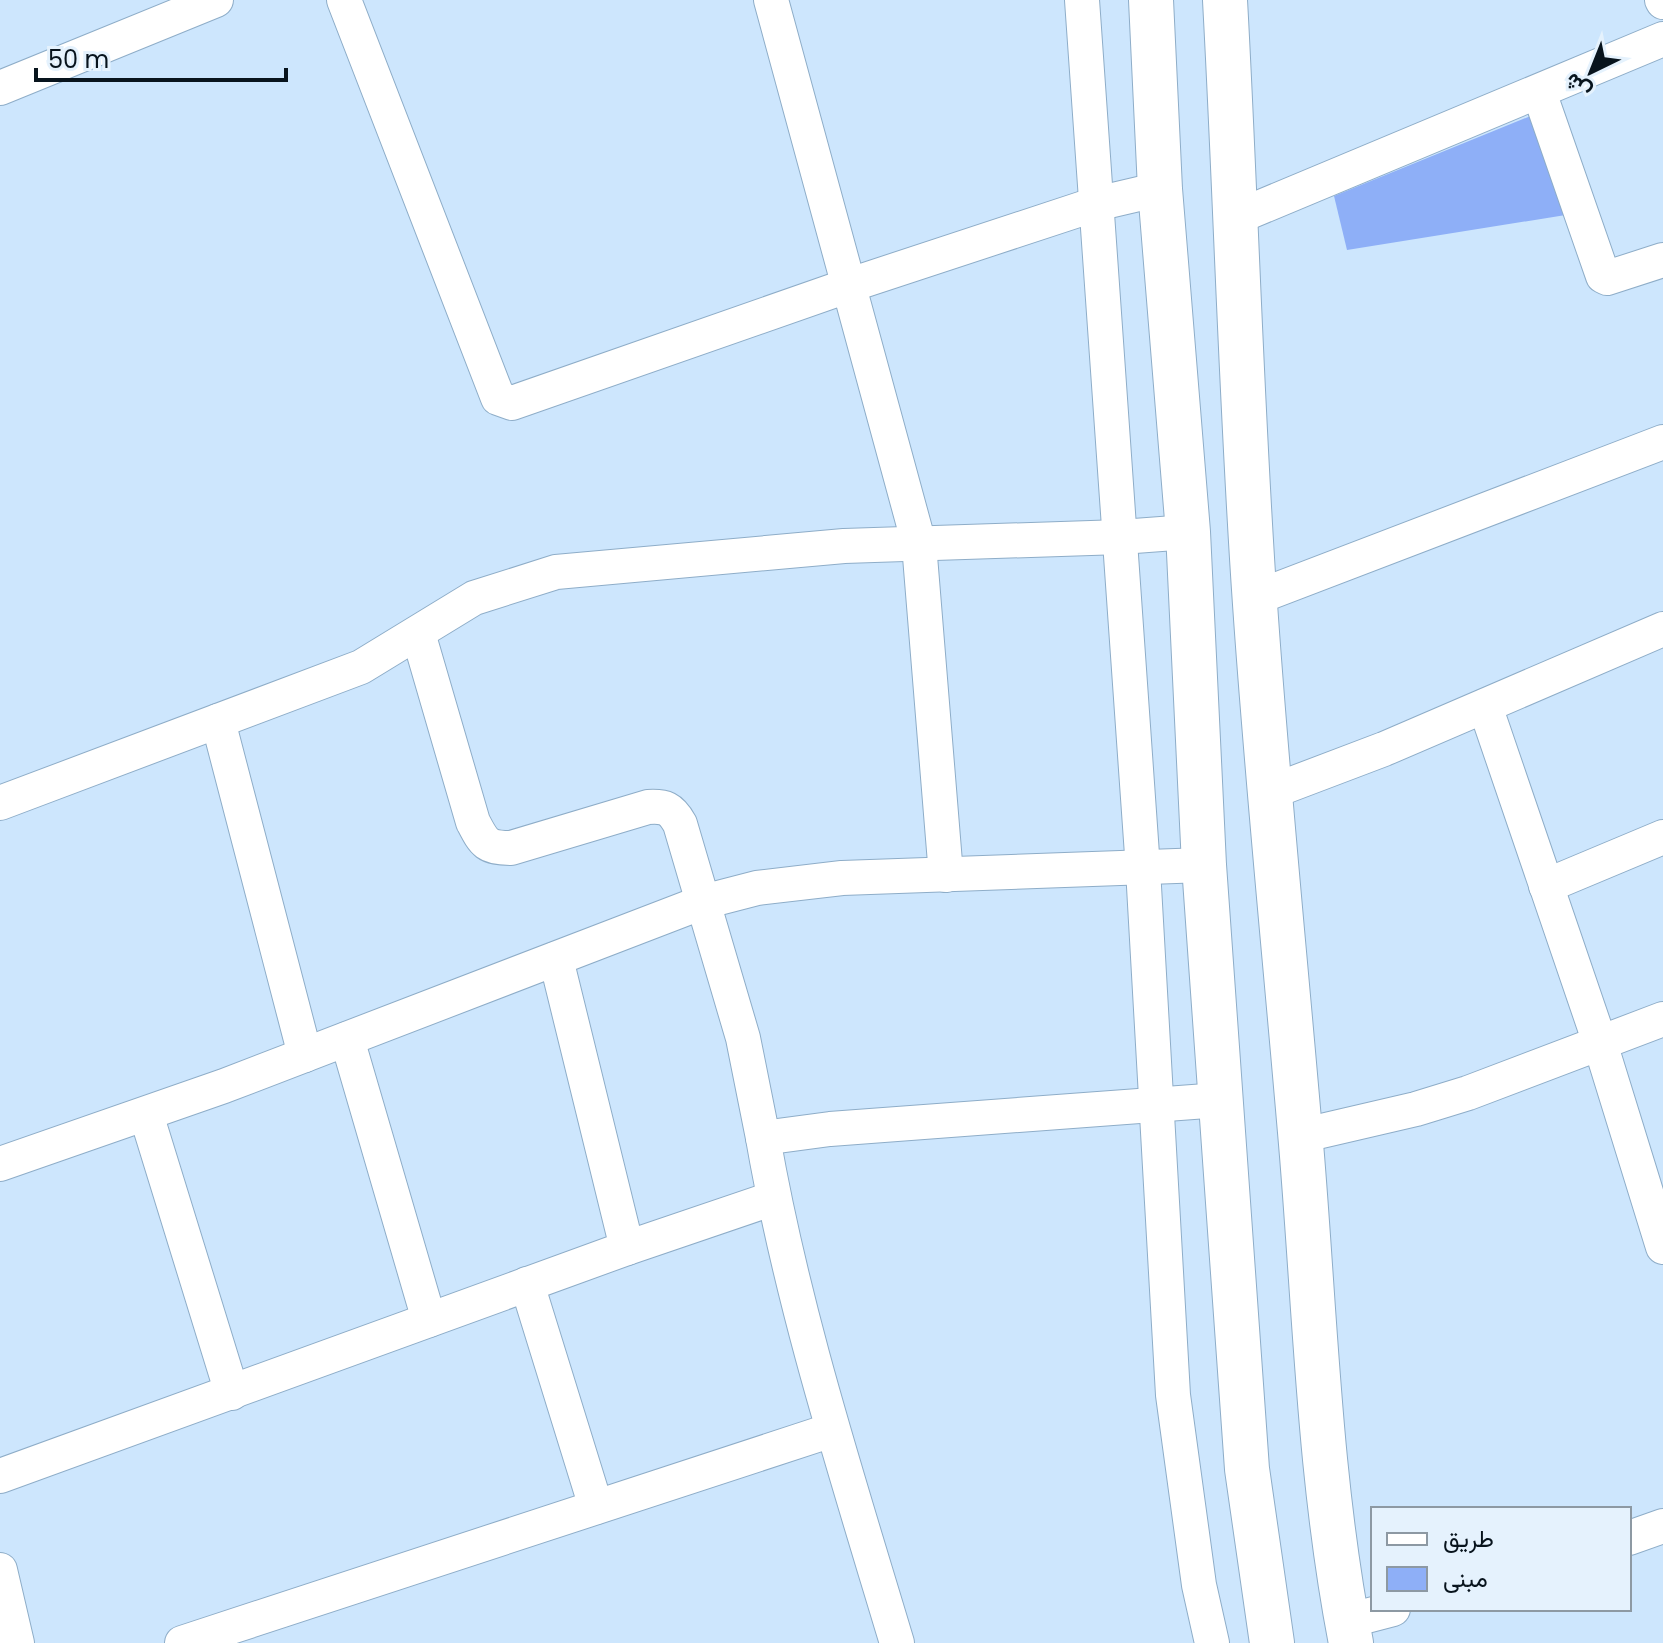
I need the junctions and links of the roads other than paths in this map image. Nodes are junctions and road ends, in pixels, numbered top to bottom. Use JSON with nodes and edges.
{"nodes":[{"id":1,"x":216,"y":0,"type":"edge"},
{"id":2,"x":344,"y":0,"type":"edge"},
{"id":3,"x":771,"y":0,"type":"edge"},
{"id":4,"x":1082,"y":0,"type":"edge"},
{"id":5,"x":1151,"y":0,"type":"edge"},
{"id":6,"x":1225,"y":0,"type":"edge"},
{"id":7,"x":1663,"y":39,"type":"edge"},
{"id":8,"x":0,"y":88,"type":"edge"},
{"id":9,"x":1539,"y":92,"type":"junction"},
{"id":10,"x":1160,"y":189,"type":"junction"},
{"id":11,"x":1096,"y":204,"type":"junction"},
{"id":12,"x":1237,"y":217,"type":"junction"},
{"id":13,"x":1663,"y":260,"type":"edge"},
{"id":14,"x":847,"y":286,"type":"junction"},
{"id":15,"x":1663,"y":442,"type":"edge"},
{"id":16,"x":1188,"y":532,"type":"junction"},
{"id":17,"x":1121,"y":537,"type":"junction"},
{"id":18,"x":919,"y":544,"type":"junction"},
{"id":19,"x":1255,"y":598,"type":"junction"},
{"id":20,"x":1663,"y":629,"type":"edge"},
{"id":21,"x":418,"y":633,"type":"junction"},
{"id":22,"x":1485,"y":706,"type":"junction"},
{"id":23,"x":218,"y":721,"type":"junction"},
{"id":24,"x":1268,"y":793,"type":"junction"},
{"id":25,"x":0,"y":803,"type":"edge"},
{"id":26,"x":1663,"y":837,"type":"edge"},
{"id":27,"x":1204,"y":865,"type":"junction"},
{"id":28,"x":1143,"y":869,"type":"junction"},
{"id":29,"x":946,"y":875,"type":"junction"},
{"id":30,"x":1546,"y":886,"type":"junction"},
{"id":31,"x":703,"y":902,"type":"junction"},
{"id":32,"x":556,"y":959,"type":"junction"},
{"id":33,"x":1663,"y":1019,"type":"edge"},
{"id":34,"x":347,"y":1039,"type":"junction"},
{"id":35,"x":1600,"y":1043,"type":"junction"},
{"id":36,"x":305,"y":1055,"type":"junction"},
{"id":37,"x":1220,"y":1100,"type":"junction"},
{"id":38,"x":1157,"y":1104,"type":"junction"},
{"id":39,"x":146,"y":1114,"type":"junction"},
{"id":40,"x":1300,"y":1136,"type":"junction"},
{"id":41,"x":763,"y":1138,"type":"junction"},
{"id":42,"x":0,"y":1164,"type":"edge"},
{"id":43,"x":1655,"y":1190,"type":"edge"},
{"id":44,"x":774,"y":1198,"type":"junction"},
{"id":45,"x":1663,"y":1247,"type":"edge"},
{"id":46,"x":627,"y":1248,"type":"junction"},
{"id":47,"x":527,"y":1284,"type":"junction"},
{"id":48,"x":429,"y":1320,"type":"junction"},
{"id":49,"x":232,"y":1393,"type":"junction"},
{"id":50,"x":832,"y":1430,"type":"junction"},
{"id":51,"x":0,"y":1476,"type":"edge"},
{"id":52,"x":596,"y":1507,"type":"junction"},
{"id":53,"x":1663,"y":1526,"type":"edge"},
{"id":54,"x":1631,"y":1537,"type":"edge"},
{"id":55,"x":0,"y":1570,"type":"edge"},
{"id":56,"x":1370,"y":1626,"type":"edge"},
{"id":57,"x":893,"y":1642,"type":"edge"},
{"id":58,"x":17,"y":1643,"type":"edge"},
{"id":59,"x":182,"y":1643,"type":"edge"},
{"id":60,"x":1212,"y":1643,"type":"edge"},
{"id":61,"x":1272,"y":1643,"type":"edge"}],
"edges":[{"from":1,"to":8,"type":"street"},
{"from":2,"to":14,"type":"street"},
{"from":3,"to":14,"type":"street"},
{"from":4,"to":11,"type":"street"},
{"from":5,"to":10,"type":"highway"},
{"from":6,"to":12,"type":"highway"},
{"from":7,"to":9,"type":"street"},
{"from":9,"to":12,"type":"street"},
{"from":9,"to":13,"type":"street"},
{"from":10,"to":11,"type":"street"},
{"from":10,"to":16,"type":"highway"},
{"from":11,"to":14,"type":"street"},
{"from":11,"to":17,"type":"street"},
{"from":12,"to":19,"type":"highway"},
{"from":14,"to":18,"type":"street"},
{"from":15,"to":19,"type":"street"},
{"from":16,"to":17,"type":"street"},
{"from":16,"to":27,"type":"highway"},
{"from":17,"to":18,"type":"street"},
{"from":17,"to":28,"type":"street"},
{"from":18,"to":21,"type":"street"},
{"from":18,"to":29,"type":"street"},
{"from":19,"to":24,"type":"highway"},
{"from":20,"to":22,"type":"street"},
{"from":21,"to":23,"type":"street"},
{"from":21,"to":31,"type":"street"},
{"from":22,"to":24,"type":"street"},
{"from":22,"to":30,"type":"street"},
{"from":23,"to":25,"type":"street"},
{"from":23,"to":36,"type":"street"},
{"from":24,"to":40,"type":"highway"},
{"from":26,"to":30,"type":"street"},
{"from":27,"to":28,"type":"street"},
{"from":27,"to":37,"type":"highway"},
{"from":28,"to":29,"type":"street"},
{"from":28,"to":38,"type":"street"},
{"from":29,"to":31,"type":"street"},
{"from":30,"to":35,"type":"street"},
{"from":31,"to":32,"type":"street"},
{"from":31,"to":41,"type":"street"},
{"from":32,"to":34,"type":"street"},
{"from":32,"to":46,"type":"street"},
{"from":33,"to":35,"type":"street"},
{"from":34,"to":36,"type":"street"},
{"from":34,"to":48,"type":"street"},
{"from":35,"to":40,"type":"street"},
{"from":35,"to":43,"type":"street"},
{"from":36,"to":39,"type":"street"},
{"from":37,"to":38,"type":"street"},
{"from":37,"to":61,"type":"highway"},
{"from":38,"to":41,"type":"street"},
{"from":38,"to":60,"type":"street"},
{"from":39,"to":42,"type":"street"},
{"from":39,"to":49,"type":"street"},
{"from":40,"to":56,"type":"highway"},
{"from":41,"to":44,"type":"street"},
{"from":43,"to":45,"type":"street"},
{"from":44,"to":46,"type":"street"},
{"from":44,"to":50,"type":"street"},
{"from":46,"to":47,"type":"street"},
{"from":47,"to":48,"type":"street"},
{"from":47,"to":52,"type":"street"},
{"from":48,"to":49,"type":"street"},
{"from":49,"to":51,"type":"street"},
{"from":50,"to":52,"type":"street"},
{"from":50,"to":57,"type":"street"},
{"from":52,"to":59,"type":"street"},
{"from":53,"to":54,"type":"street"},
{"from":55,"to":58,"type":"street"}]}
